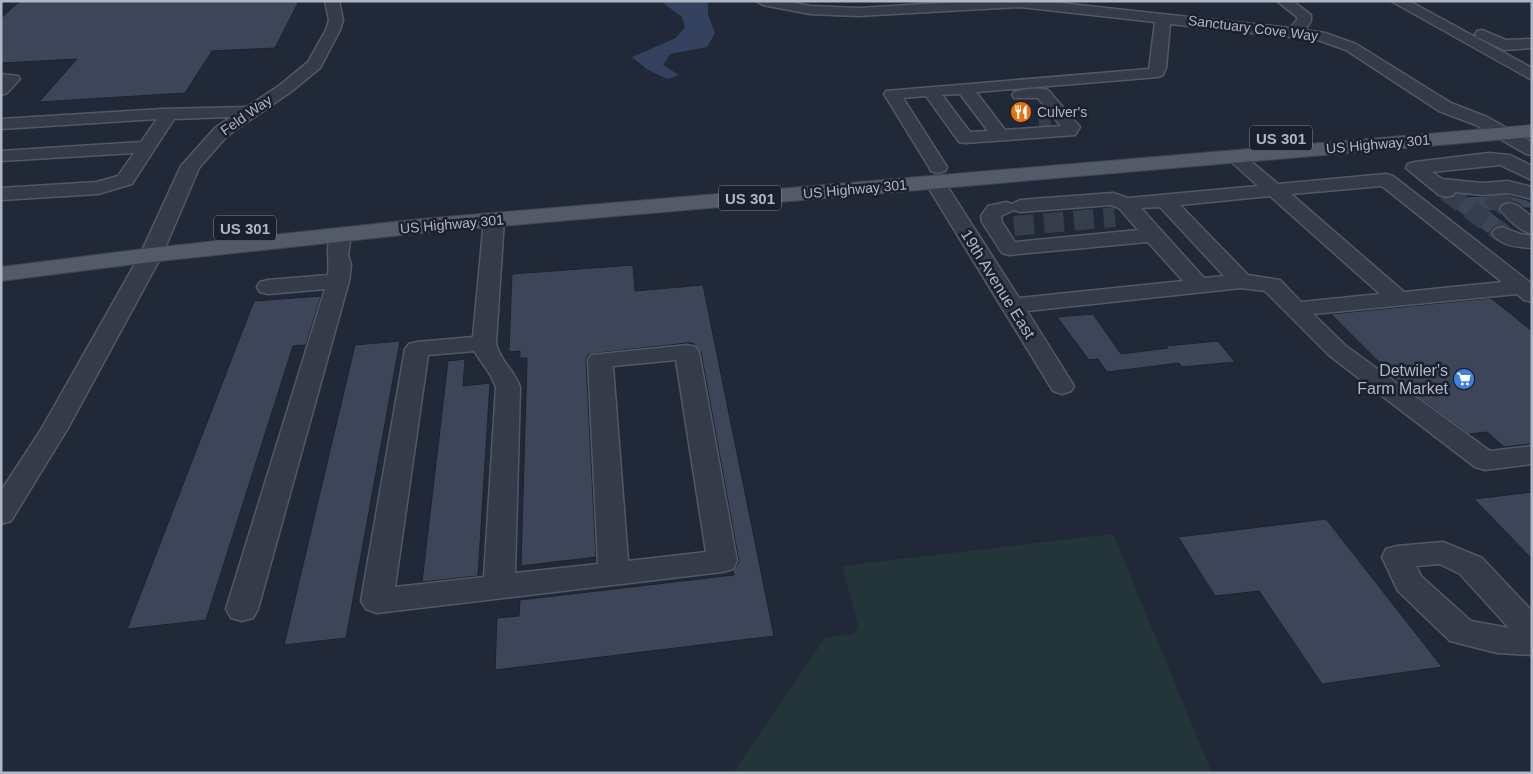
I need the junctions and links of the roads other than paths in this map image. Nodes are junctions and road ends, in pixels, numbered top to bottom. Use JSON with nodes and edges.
{"nodes":[{"id":1,"x":332,"y":1,"type":"edge"},
{"id":2,"x":763,"y":1,"type":"edge"},
{"id":3,"x":789,"y":1,"type":"edge"},
{"id":4,"x":941,"y":1,"type":"edge"},
{"id":5,"x":1058,"y":1,"type":"edge"},
{"id":6,"x":1284,"y":1,"type":"edge"},
{"id":7,"x":1398,"y":1,"type":"edge"},
{"id":8,"x":1420,"y":1,"type":"edge"},
{"id":9,"x":1163,"y":18,"type":"junction"},
{"id":10,"x":1298,"y":30,"type":"junction"},
{"id":11,"x":1532,"y":32,"type":"edge"},
{"id":12,"x":1484,"y":35,"type":"junction"},
{"id":13,"x":1532,"y":43,"type":"edge"},
{"id":14,"x":1532,"y":57,"type":"edge"},
{"id":15,"x":1532,"y":62,"type":"edge"},
{"id":16,"x":1532,"y":75,"type":"edge"},
{"id":17,"x":1,"y":80,"type":"edge"},
{"id":18,"x":1038,"y":89,"type":"junction"},
{"id":19,"x":1,"y":90,"type":"edge"},
{"id":20,"x":930,"y":92,"type":"junction"},
{"id":21,"x":969,"y":93,"type":"junction"},
{"id":22,"x":248,"y":112,"type":"junction"},
{"id":23,"x":169,"y":114,"type":"junction"},
{"id":24,"x":1532,"y":117,"type":"edge"},
{"id":25,"x":1481,"y":121,"type":"junction"},
{"id":26,"x":1051,"y":123,"type":"junction"},
{"id":27,"x":1,"y":124,"type":"edge"},
{"id":28,"x":158,"y":130,"type":"junction"},
{"id":29,"x":1532,"y":131,"type":"edge"},
{"id":30,"x":998,"y":132,"type":"junction"},
{"id":31,"x":1501,"y":134,"type":"junction"},
{"id":32,"x":1,"y":140,"type":"edge"},
{"id":33,"x":147,"y":147,"type":"junction"},
{"id":34,"x":1532,"y":150,"type":"edge"},
{"id":35,"x":1,"y":156,"type":"edge"},
{"id":36,"x":1234,"y":156,"type":"junction"},
{"id":37,"x":135,"y":164,"type":"junction"},
{"id":38,"x":1,"y":173,"type":"edge"},
{"id":39,"x":1532,"y":174,"type":"edge"},
{"id":40,"x":936,"y":175,"type":"junction"},
{"id":41,"x":687,"y":188,"type":"junction"},
{"id":42,"x":1274,"y":190,"type":"junction"},
{"id":43,"x":1532,"y":193,"type":"edge"},
{"id":44,"x":1,"y":194,"type":"edge"},
{"id":45,"x":1165,"y":200,"type":"junction"},
{"id":46,"x":1510,"y":209,"type":"tunnel mouth"},
{"id":47,"x":1125,"y":212,"type":"junction"},
{"id":48,"x":494,"y":220,"type":"junction"},
{"id":49,"x":1532,"y":228,"type":"edge"},
{"id":50,"x":1502,"y":233,"type":"tunnel mouth"},
{"id":51,"x":341,"y":234,"type":"junction"},
{"id":52,"x":1154,"y":236,"type":"junction"},
{"id":53,"x":1532,"y":242,"type":"edge"},
{"id":54,"x":154,"y":246,"type":"junction"},
{"id":55,"x":1009,"y":249,"type":"junction"},
{"id":56,"x":978,"y":252,"type":"junction"},
{"id":57,"x":1,"y":257,"type":"edge"},
{"id":58,"x":1,"y":274,"type":"edge"},
{"id":59,"x":338,"y":281,"type":"junction"},
{"id":60,"x":1241,"y":281,"type":"junction"},
{"id":61,"x":1198,"y":286,"type":"junction"},
{"id":62,"x":268,"y":287,"type":"dead end"},
{"id":63,"x":1527,"y":291,"type":"edge"},
{"id":64,"x":1398,"y":299,"type":"junction"},
{"id":65,"x":1012,"y":306,"type":"junction"},
{"id":66,"x":1295,"y":309,"type":"junction"},
{"id":67,"x":484,"y":343,"type":"junction"},
{"id":68,"x":1062,"y":386,"type":"dead end"},
{"id":69,"x":1532,"y":455,"type":"edge"},
{"id":70,"x":1,"y":514,"type":"edge"},
{"id":71,"x":614,"y":574,"type":"junction"},
{"id":72,"x":499,"y":587,"type":"junction"},
{"id":73,"x":242,"y":609,"type":"dead end"},
{"id":74,"x":1532,"y":632,"type":"edge"},
{"id":75,"x":1532,"y":642,"type":"edge"}],
"edges":[{"from":1,"to":22,"type":"street","name":"Feld Way"},
{"from":2,"to":9,"type":"street","name":"Sanctuary Cove Way"},
{"from":3,"to":4,"type":"street"},
{"from":5,"to":10,"type":"street","name":"Sanctuary Cove Way"},
{"from":6,"to":10,"type":"street"},
{"from":7,"to":16,"type":"street"},
{"from":8,"to":12,"type":"street"},
{"from":9,"to":10,"type":"street","name":"Sanctuary Cove Way"},
{"from":9,"to":18,"type":"street"},
{"from":10,"to":25,"type":"street","name":"Sanctuary Cove Way"},
{"from":11,"to":12,"type":"street"},
{"from":12,"to":13,"type":"street"},
{"from":14,"to":15,"type":"street"},
{"from":17,"to":19,"type":"street"},
{"from":18,"to":21,"type":"street"},
{"from":18,"to":26,"type":"street"},
{"from":20,"to":21,"type":"street"},
{"from":20,"to":30,"type":"street"},
{"from":20,"to":40,"type":"street","name":"19th Avenue East"},
{"from":21,"to":30,"type":"street"},
{"from":22,"to":23,"type":"street"},
{"from":22,"to":54,"type":"street","name":"Feld Way"},
{"from":23,"to":27,"type":"street"},
{"from":23,"to":28,"type":"street"},
{"from":24,"to":25,"type":"main road","number":"US 301"},
{"from":25,"to":31,"type":"street","name":"Sanctuary Cove Way"},
{"from":25,"to":40,"type":"main road","number":"US 301"},
{"from":26,"to":30,"type":"street"},
{"from":26,"to":30,"type":"street"},
{"from":28,"to":32,"type":"street"},
{"from":28,"to":33,"type":"street"},
{"from":29,"to":31,"type":"main road","number":"US 301"},
{"from":31,"to":34,"type":"street","name":"Sanctuary Cove Way"},
{"from":31,"to":36,"type":"main road","name":"US Highway 301","number":"US 301"},
{"from":33,"to":35,"type":"street"},
{"from":33,"to":37,"type":"street"},
{"from":36,"to":40,"type":"main road","name":"US Highway 301","number":"US 301"},
{"from":36,"to":42,"type":"street"},
{"from":37,"to":38,"type":"street"},
{"from":37,"to":44,"type":"street"},
{"from":39,"to":43,"type":"street"},
{"from":40,"to":41,"type":"main road","number":"US 301"},
{"from":40,"to":48,"type":"main road","name":"US Highway 301","number":"US 301"},
{"from":40,"to":56,"type":"street","name":"19th Avenue East"},
{"from":41,"to":48,"type":"main road"},
{"from":41,"to":54,"type":"main road","number":"US 301"},
{"from":42,"to":45,"type":"street"},
{"from":42,"to":63,"type":"street"},
{"from":42,"to":64,"type":"street"},
{"from":45,"to":47,"type":"street"},
{"from":45,"to":60,"type":"street"},
{"from":46,"to":49,"type":"street"},
{"from":47,"to":52,"type":"street"},
{"from":47,"to":55,"type":"street"},
{"from":48,"to":51,"type":"main road","name":"US Highway 301","number":"US 301"},
{"from":48,"to":67,"type":"street"},
{"from":50,"to":53,"type":"street"},
{"from":51,"to":54,"type":"main road","name":"US Highway 301","number":"US 301"},
{"from":51,"to":59,"type":"street"},
{"from":52,"to":55,"type":"street"},
{"from":52,"to":61,"type":"street"},
{"from":54,"to":57,"type":"main road","name":"US Highway 301","number":"US 301"},
{"from":54,"to":58,"type":"main road","name":"US Highway 301","number":"US 301"},
{"from":54,"to":70,"type":"street","name":"Feld Way"},
{"from":55,"to":56,"type":"street"},
{"from":56,"to":65,"type":"street","name":"19th Avenue East"},
{"from":59,"to":62,"type":"street"},
{"from":59,"to":73,"type":"street"},
{"from":60,"to":61,"type":"street"},
{"from":60,"to":66,"type":"street"},
{"from":61,"to":65,"type":"street"},
{"from":63,"to":64,"type":"street"},
{"from":64,"to":66,"type":"street"},
{"from":65,"to":68,"type":"street","name":"19th Avenue East"},
{"from":66,"to":69,"type":"street"},
{"from":67,"to":72,"type":"street"},
{"from":67,"to":72,"type":"street"},
{"from":71,"to":71,"type":"street"},
{"from":71,"to":72,"type":"street"},
{"from":74,"to":75,"type":"street"}]}
